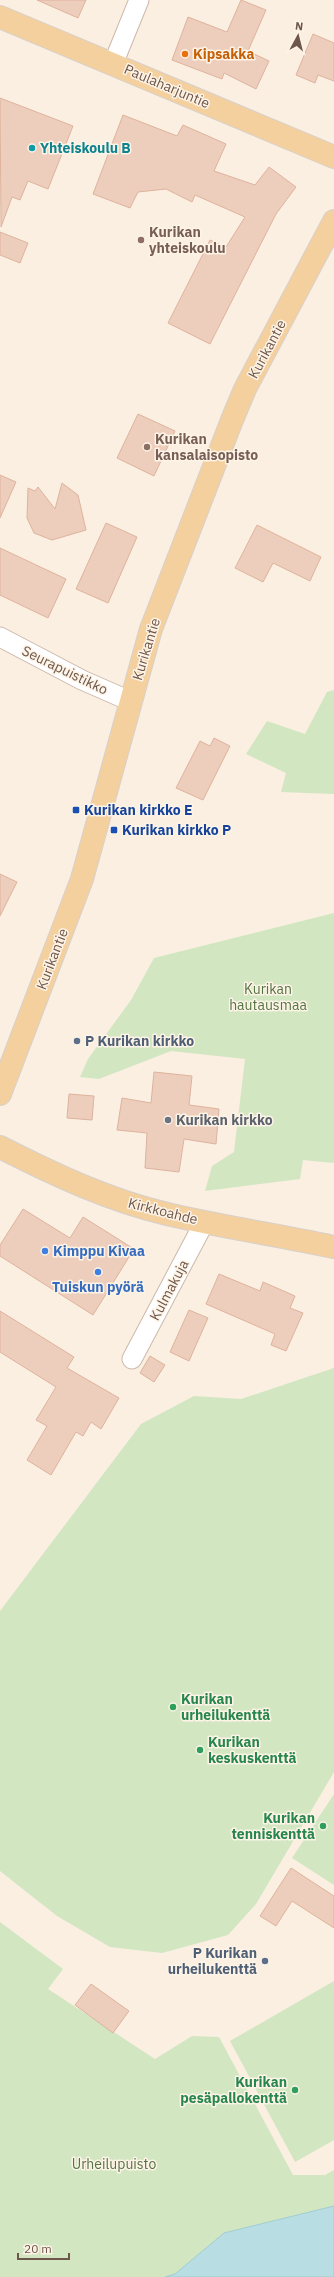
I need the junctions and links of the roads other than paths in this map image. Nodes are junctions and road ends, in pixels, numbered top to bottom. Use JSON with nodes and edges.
{"nodes":[{"id":1,"x":139,"y":0,"type":"edge"},
{"id":2,"x":0,"y":17,"type":"edge"},
{"id":3,"x":113,"y":64,"type":"junction"},
{"id":4,"x":334,"y":157,"type":"edge"},
{"id":5,"x":334,"y":221,"type":"edge"},
{"id":6,"x":0,"y":637,"type":"edge"},
{"id":7,"x":130,"y":701,"type":"junction"},
{"id":8,"x":0,"y":1094,"type":"edge"},
{"id":9,"x":0,"y":1147,"type":"edge"},
{"id":10,"x":205,"y":1221,"type":"junction"},
{"id":11,"x":334,"y":1247,"type":"edge"},
{"id":12,"x":132,"y":1359,"type":"dead end"}],
"edges":[{"from":1,"to":3,"type":"street"},
{"from":2,"to":3,"type":"main road","name":"Paulaharjuntie"},
{"from":3,"to":4,"type":"main road","name":"Paulaharjuntie"},
{"from":5,"to":7,"type":"main road","name":"Kurikantie"},
{"from":6,"to":7,"type":"street","name":"Seurapuistikko"},
{"from":7,"to":8,"type":"main road","name":"Kurikantie"},
{"from":9,"to":10,"type":"main road","name":"Kirkkoahde"},
{"from":10,"to":11,"type":"main road","name":"Kirkkoahde"},
{"from":10,"to":12,"type":"street","name":"Kulmakuja"}]}
